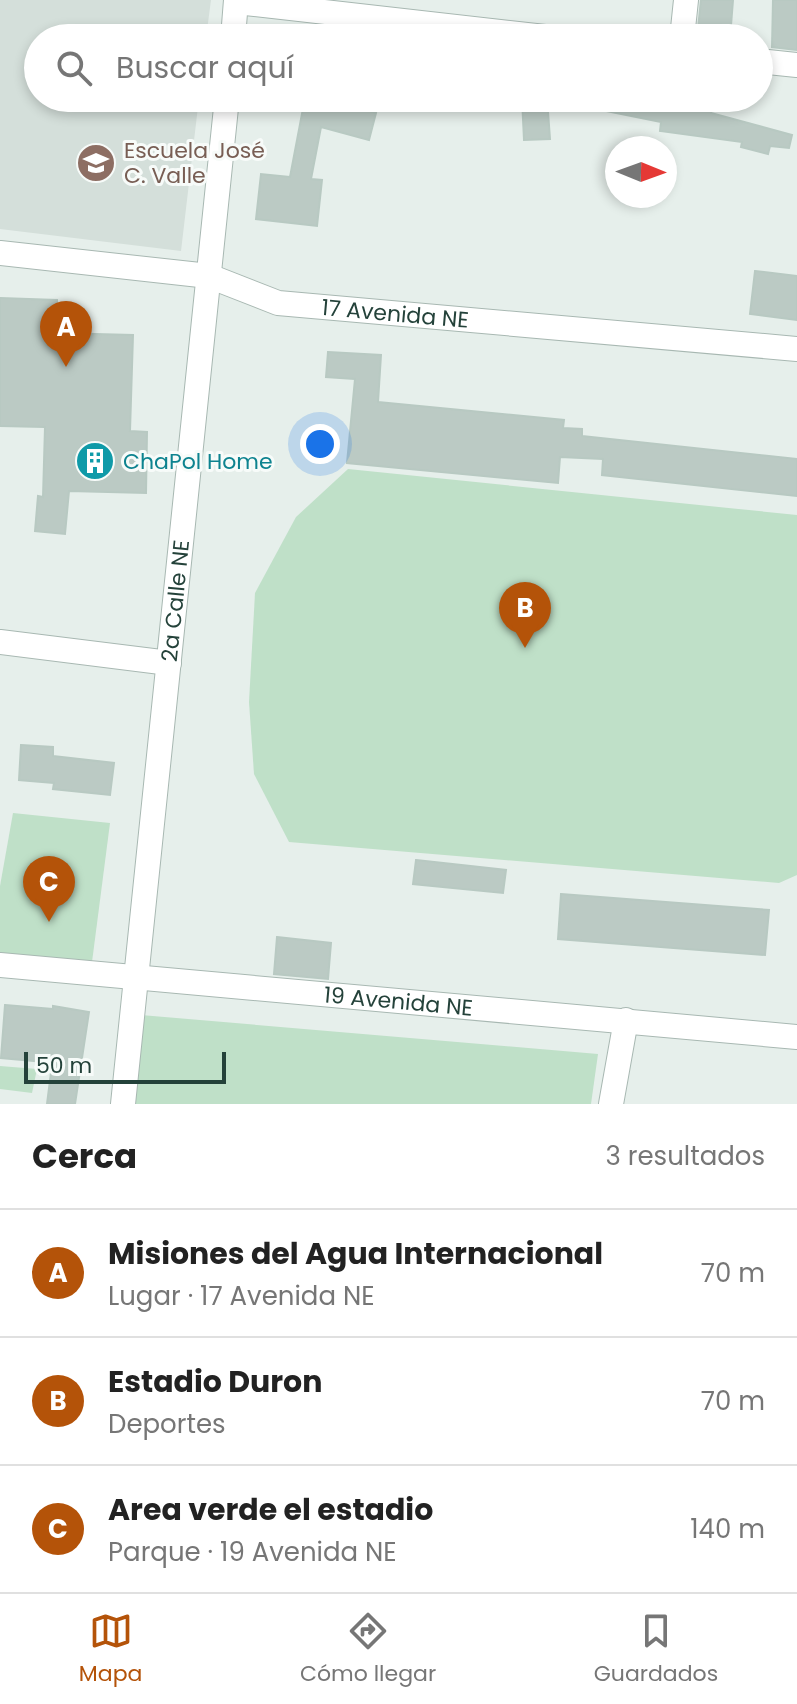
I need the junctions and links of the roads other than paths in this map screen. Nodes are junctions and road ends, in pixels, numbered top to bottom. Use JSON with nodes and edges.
{"nodes":[{"id":1,"x":686,"y":0,"type":"edge"},
{"id":2,"x":236,"y":1,"type":"edge"},
{"id":3,"x":234,"y":24,"type":"edge"},
{"id":4,"x":434,"y":24,"type":"edge"},
{"id":5,"x":683,"y":24,"type":"edge"},
{"id":6,"x":773,"y":62,"type":"edge"},
{"id":7,"x":797,"y":65,"type":"edge"},
{"id":8,"x":226,"y":112,"type":"edge"},
{"id":9,"x":0,"y":253,"type":"edge"},
{"id":10,"x":209,"y":276,"type":"junction"},
{"id":11,"x":797,"y":349,"type":"edge"},
{"id":12,"x":0,"y":642,"type":"edge"},
{"id":13,"x":169,"y":663,"type":"junction"},
{"id":14,"x":0,"y":965,"type":"edge"},
{"id":15,"x":138,"y":977,"type":"junction"},
{"id":16,"x":626,"y":1020,"type":"junction"},
{"id":17,"x":797,"y":1037,"type":"edge"},
{"id":18,"x":123,"y":1104,"type":"edge"},
{"id":19,"x":611,"y":1104,"type":"edge"}],
"edges":[{"from":1,"to":5,"type":"street"},
{"from":2,"to":3,"type":"street"},
{"from":2,"to":4,"type":"street"},
{"from":6,"to":7,"type":"street"},
{"from":8,"to":10,"type":"street","name":"2a Calle NE"},
{"from":9,"to":10,"type":"street","name":"17 Avenida NE"},
{"from":10,"to":11,"type":"street","name":"17 Avenida NE"},
{"from":10,"to":13,"type":"street","name":"2a Calle NE"},
{"from":12,"to":13,"type":"street"},
{"from":13,"to":15,"type":"street","name":"2a Calle NE"},
{"from":14,"to":15,"type":"street","name":"19 Avenida NE"},
{"from":15,"to":16,"type":"street","name":"19 Avenida NE"},
{"from":15,"to":18,"type":"street","name":"2a Calle NE"},
{"from":16,"to":17,"type":"street","name":"19 Avenida NE"},
{"from":16,"to":19,"type":"street"}]}
